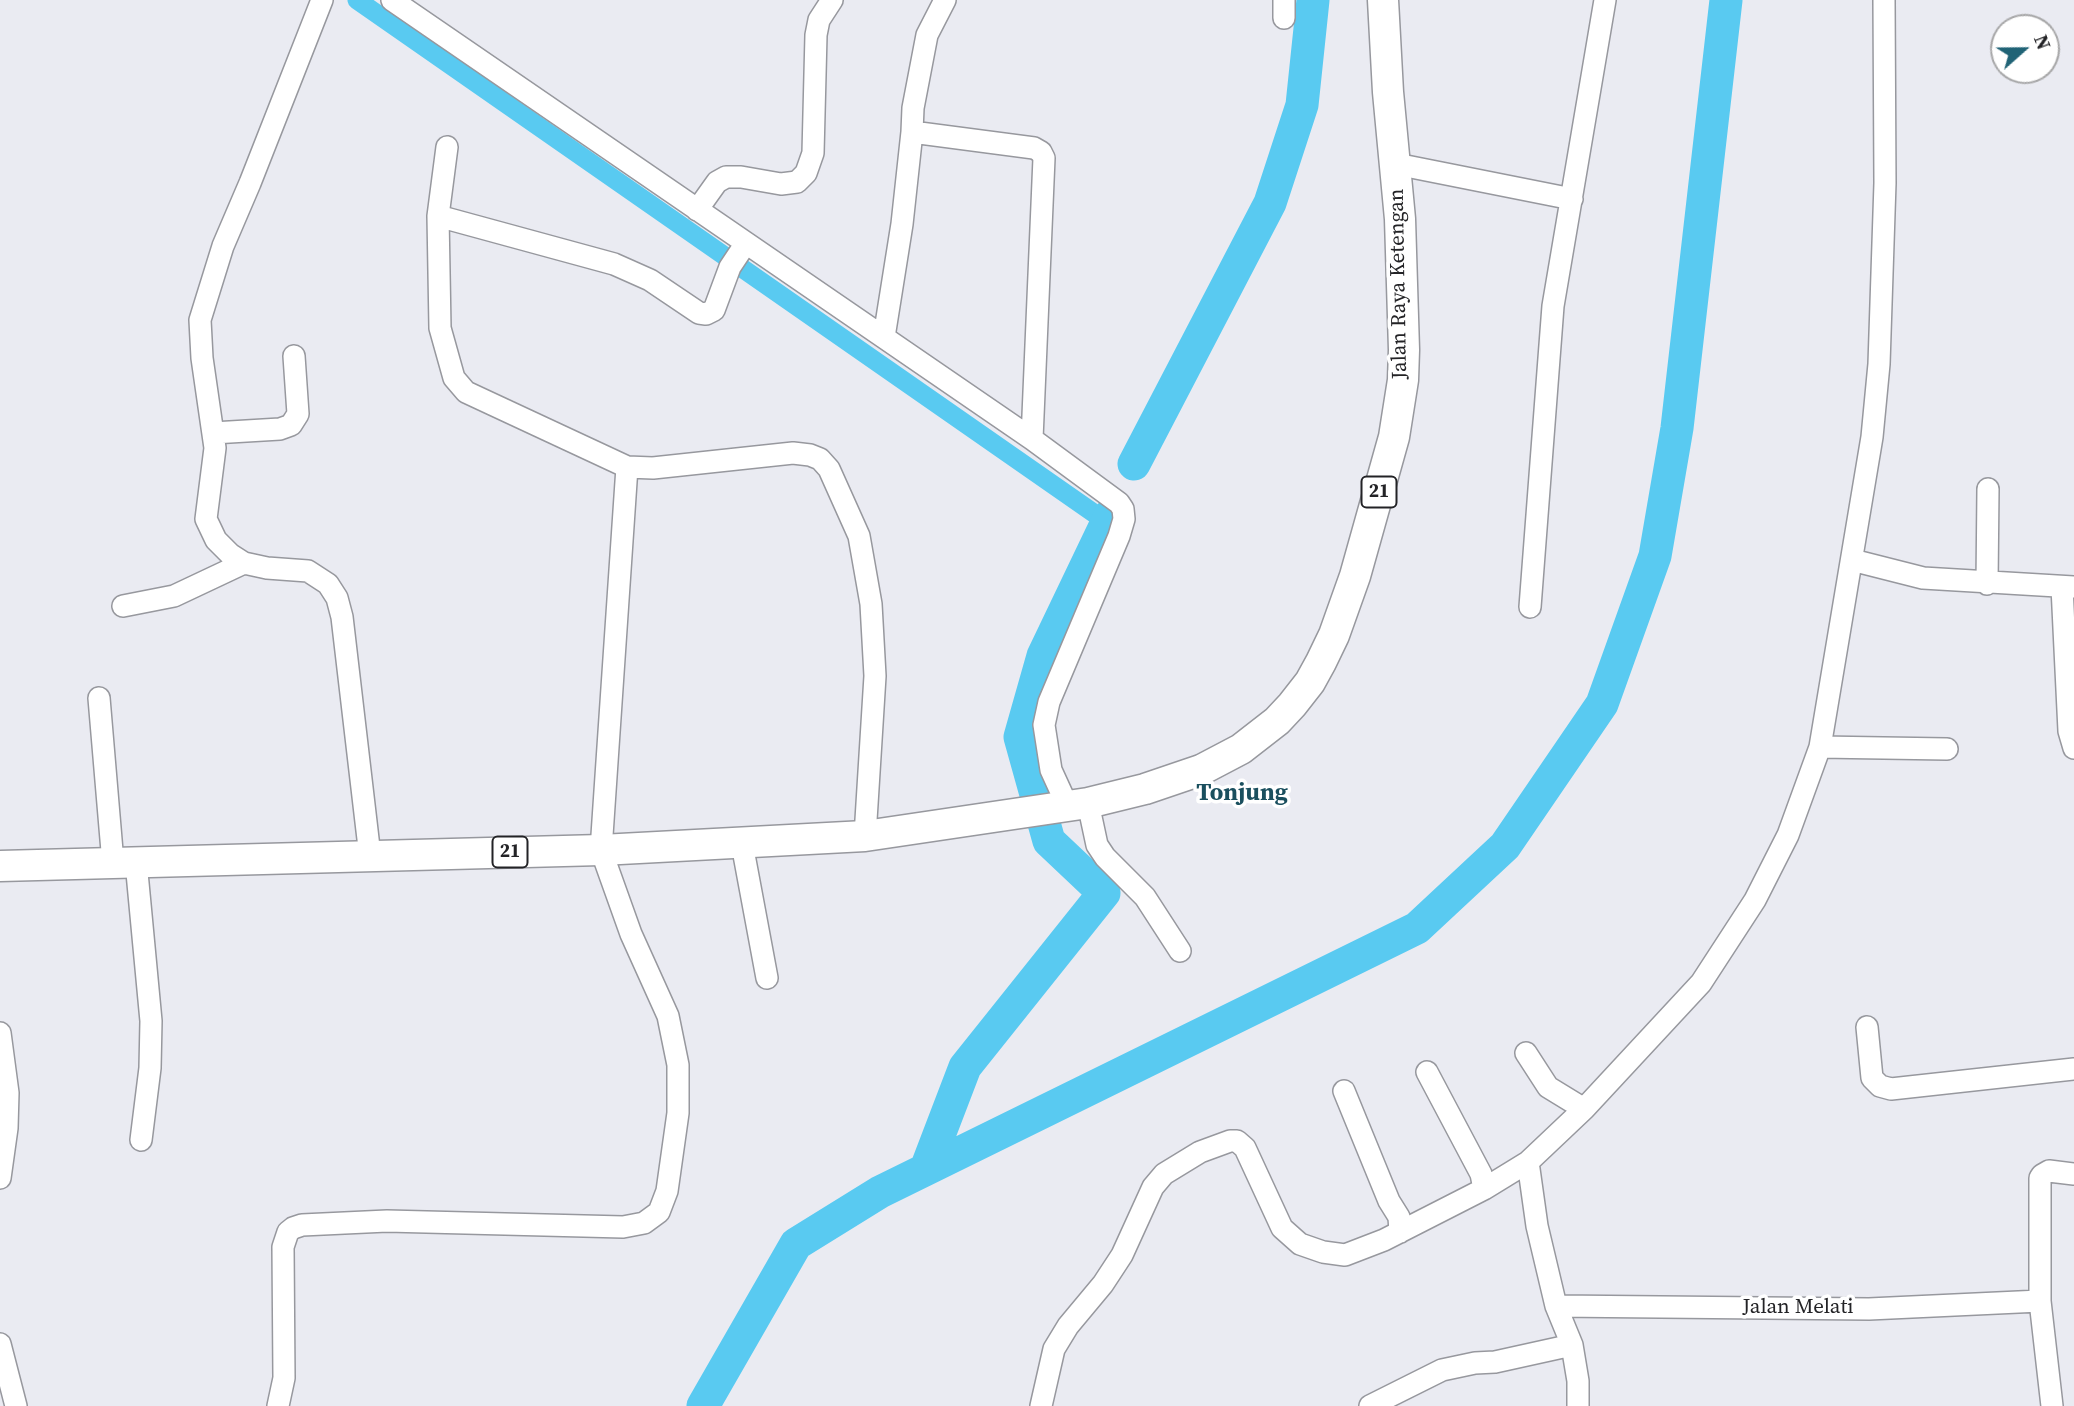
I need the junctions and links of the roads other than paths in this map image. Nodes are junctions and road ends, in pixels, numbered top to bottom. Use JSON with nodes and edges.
{"nodes":[{"id":1,"x":323,"y":0,"type":"edge"},
{"id":2,"x":392,"y":0,"type":"edge"},
{"id":3,"x":832,"y":0,"type":"edge"},
{"id":4,"x":945,"y":0,"type":"edge"},
{"id":5,"x":1383,"y":0,"type":"edge"},
{"id":6,"x":1605,"y":0,"type":"edge"},
{"id":7,"x":1884,"y":0,"type":"edge"},
{"id":8,"x":912,"y":132,"type":"junction"},
{"id":9,"x":447,"y":147,"type":"dead end"},
{"id":10,"x":1396,"y":164,"type":"junction"},
{"id":11,"x":1572,"y":199,"type":"junction"},
{"id":12,"x":697,"y":209,"type":"junction"},
{"id":13,"x":439,"y":216,"type":"junction"},
{"id":14,"x":739,"y":253,"type":"junction"},
{"id":15,"x":884,"y":337,"type":"junction"},
{"id":16,"x":294,"y":356,"type":"dead end"},
{"id":17,"x":213,"y":433,"type":"junction"},
{"id":18,"x":1032,"y":439,"type":"junction"},
{"id":19,"x":627,"y":467,"type":"junction"},
{"id":20,"x":1988,"y":489,"type":"dead end"},
{"id":21,"x":1853,"y":560,"type":"junction"},
{"id":22,"x":244,"y":563,"type":"junction"},
{"id":23,"x":1987,"y":584,"type":"junction"},
{"id":24,"x":2068,"y":587,"type":"edge"},
{"id":25,"x":123,"y":606,"type":"dead end"},
{"id":26,"x":1530,"y":607,"type":"dead end"},
{"id":27,"x":99,"y":698,"type":"dead end"},
{"id":28,"x":1820,"y":747,"type":"junction"},
{"id":29,"x":2074,"y":748,"type":"edge"},
{"id":30,"x":1947,"y":749,"type":"dead end"},
{"id":31,"x":1070,"y":805,"type":"junction"},
{"id":32,"x":865,"y":836,"type":"junction"},
{"id":33,"x":742,"y":844,"type":"junction"},
{"id":34,"x":601,"y":850,"type":"junction"},
{"id":35,"x":370,"y":856,"type":"junction"},
{"id":36,"x":124,"y":862,"type":"junction"},
{"id":37,"x":0,"y":866,"type":"edge"},
{"id":38,"x":1180,"y":951,"type":"dead end"},
{"id":39,"x":766,"y":978,"type":"dead end"},
{"id":40,"x":1867,"y":1027,"type":"dead end"},
{"id":41,"x":0,"y":1033,"type":"edge"},
{"id":42,"x":1526,"y":1053,"type":"dead end"},
{"id":43,"x":2074,"y":1069,"type":"edge"},
{"id":44,"x":1427,"y":1072,"type":"dead end"},
{"id":45,"x":1344,"y":1091,"type":"dead end"},
{"id":46,"x":1576,"y":1104,"type":"junction"},
{"id":47,"x":141,"y":1140,"type":"dead end"},
{"id":48,"x":1528,"y":1162,"type":"junction"},
{"id":49,"x":1479,"y":1174,"type":"junction"},
{"id":50,"x":2074,"y":1174,"type":"edge"},
{"id":51,"x":0,"y":1178,"type":"edge"},
{"id":52,"x":1396,"y":1217,"type":"junction"},
{"id":53,"x":2040,"y":1301,"type":"junction"},
{"id":54,"x":1556,"y":1306,"type":"junction"},
{"id":55,"x":0,"y":1344,"type":"edge"},
{"id":56,"x":1572,"y":1345,"type":"junction"},
{"id":57,"x":16,"y":1406,"type":"edge"},
{"id":58,"x":278,"y":1406,"type":"edge"},
{"id":59,"x":1041,"y":1406,"type":"edge"},
{"id":60,"x":1370,"y":1406,"type":"edge"},
{"id":61,"x":1578,"y":1406,"type":"edge"},
{"id":62,"x":2052,"y":1406,"type":"edge"}],
"edges":[{"from":1,"to":17,"type":"street"},
{"from":2,"to":12,"type":"street"},
{"from":3,"to":12,"type":"street"},
{"from":4,"to":8,"type":"street"},
{"from":5,"to":10,"type":"highway","name":"Jalan Raya Ketengan","number":"21"},
{"from":6,"to":11,"type":"street"},
{"from":7,"to":21,"type":"street"},
{"from":8,"to":15,"type":"street"},
{"from":8,"to":18,"type":"street"},
{"from":9,"to":13,"type":"street"},
{"from":10,"to":11,"type":"street"},
{"from":10,"to":31,"type":"highway","name":"Jalan Raya Ketengan","number":"21"},
{"from":11,"to":26,"type":"street"},
{"from":12,"to":14,"type":"street"},
{"from":13,"to":14,"type":"street"},
{"from":13,"to":19,"type":"street"},
{"from":14,"to":15,"type":"street"},
{"from":15,"to":18,"type":"street"},
{"from":16,"to":17,"type":"street"},
{"from":17,"to":22,"type":"street"},
{"from":18,"to":31,"type":"street"},
{"from":19,"to":32,"type":"street"},
{"from":19,"to":34,"type":"street"},
{"from":20,"to":23,"type":"street"},
{"from":21,"to":23,"type":"street"},
{"from":21,"to":28,"type":"street"},
{"from":22,"to":25,"type":"street"},
{"from":22,"to":35,"type":"street"},
{"from":23,"to":24,"type":"street"},
{"from":24,"to":29,"type":"street"},
{"from":27,"to":36,"type":"street"},
{"from":28,"to":30,"type":"street"},
{"from":28,"to":46,"type":"street"},
{"from":31,"to":32,"type":"highway","number":"21"},
{"from":31,"to":38,"type":"street"},
{"from":32,"to":33,"type":"highway","number":"21"},
{"from":33,"to":34,"type":"highway","number":"21"},
{"from":33,"to":39,"type":"street"},
{"from":34,"to":35,"type":"highway","number":"21"},
{"from":34,"to":58,"type":"street"},
{"from":35,"to":36,"type":"highway","number":"21"},
{"from":36,"to":37,"type":"highway","number":"21"},
{"from":36,"to":47,"type":"street"},
{"from":40,"to":43,"type":"street"},
{"from":41,"to":51,"type":"street"},
{"from":42,"to":46,"type":"street"},
{"from":44,"to":49,"type":"street"},
{"from":45,"to":52,"type":"street"},
{"from":46,"to":48,"type":"street"},
{"from":48,"to":49,"type":"street"},
{"from":48,"to":54,"type":"street"},
{"from":49,"to":52,"type":"street"},
{"from":50,"to":53,"type":"street"},
{"from":52,"to":59,"type":"street"},
{"from":53,"to":54,"type":"street","name":"Jalan Melati"},
{"from":53,"to":62,"type":"street"},
{"from":54,"to":56,"type":"street"},
{"from":55,"to":57,"type":"street"},
{"from":56,"to":60,"type":"street"},
{"from":56,"to":61,"type":"street"}]}
